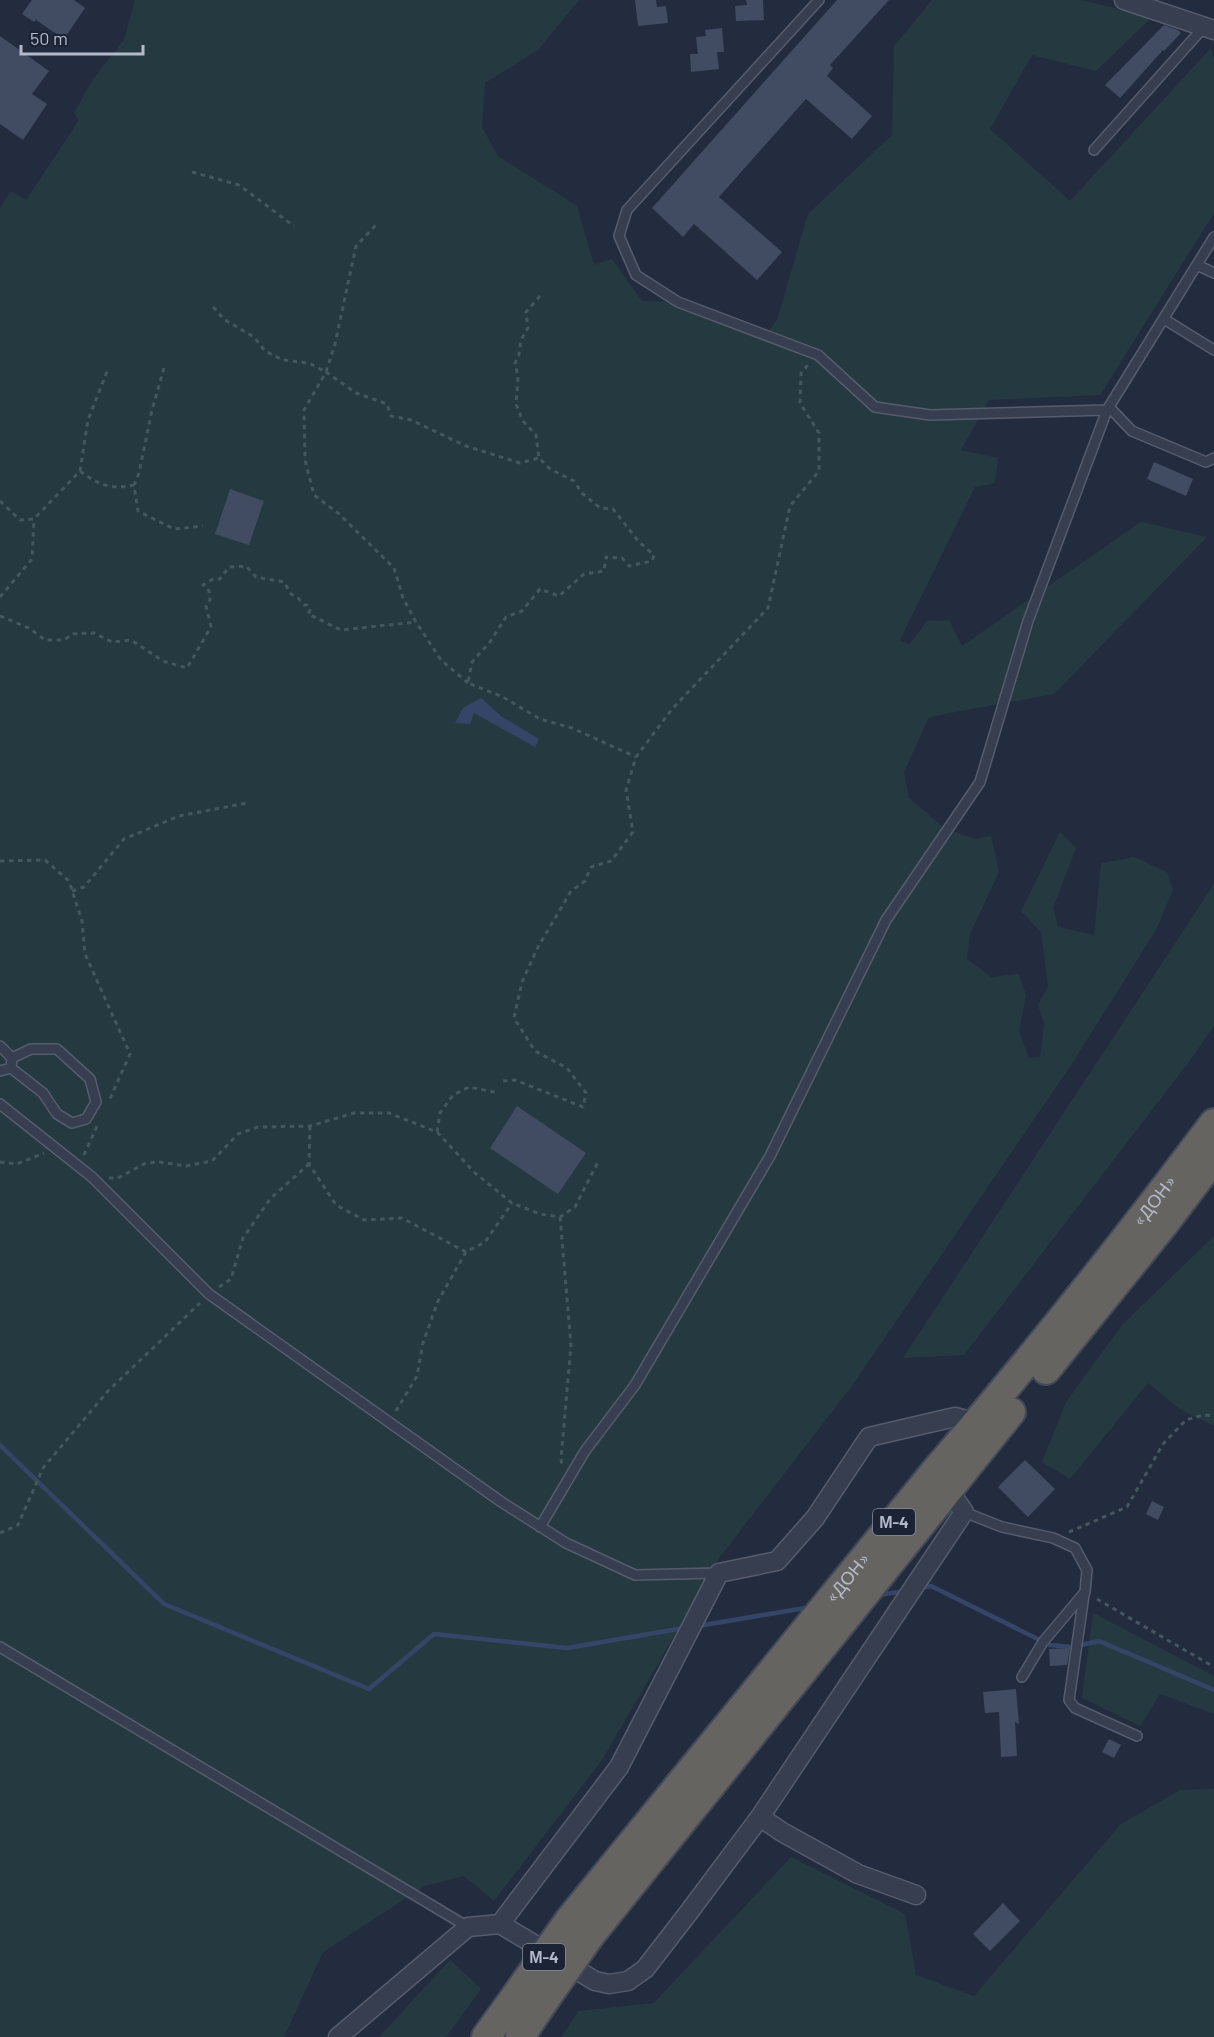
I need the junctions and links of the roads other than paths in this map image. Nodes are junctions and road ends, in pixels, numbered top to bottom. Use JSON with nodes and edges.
{"nodes":[{"id":1,"x":819,"y":0,"type":"edge"},
{"id":2,"x":1124,"y":0,"type":"edge"},
{"id":3,"x":1147,"y":3,"type":"edge"},
{"id":4,"x":1209,"y":28,"type":"edge"},
{"id":5,"x":1094,"y":150,"type":"dead end"},
{"id":6,"x":1214,"y":237,"type":"edge"},
{"id":7,"x":1197,"y":265,"type":"junction"},
{"id":8,"x":1214,"y":273,"type":"edge"},
{"id":9,"x":1164,"y":319,"type":"junction"},
{"id":10,"x":1214,"y":350,"type":"edge"},
{"id":11,"x":1108,"y":409,"type":"junction"},
{"id":12,"x":1214,"y":458,"type":"edge"},
{"id":13,"x":0,"y":1046,"type":"edge"},
{"id":14,"x":12,"y":1058,"type":"junction"},
{"id":15,"x":11,"y":1068,"type":"junction"},
{"id":16,"x":0,"y":1071,"type":"edge"},
{"id":17,"x":0,"y":1104,"type":"edge"},
{"id":18,"x":1214,"y":1123,"type":"edge"},
{"id":19,"x":1214,"y":1158,"type":"edge"},
{"id":20,"x":977,"y":1423,"type":"junction"},
{"id":21,"x":956,"y":1501,"type":"junction"},
{"id":22,"x":540,"y":1527,"type":"junction"},
{"id":23,"x":719,"y":1573,"type":"junction"},
{"id":24,"x":1085,"y":1592,"type":"junction"},
{"id":25,"x":0,"y":1647,"type":"edge"},
{"id":26,"x":1022,"y":1677,"type":"dead end"},
{"id":27,"x":1137,"y":1736,"type":"dead end"},
{"id":28,"x":760,"y":1817,"type":"junction"},
{"id":29,"x":916,"y":1896,"type":"dead end"},
{"id":30,"x":500,"y":1924,"type":"junction"},
{"id":31,"x":468,"y":1927,"type":"junction"},
{"id":32,"x":580,"y":1928,"type":"junction"},
{"id":33,"x":528,"y":2000,"type":"junction"},
{"id":34,"x":338,"y":2037,"type":"edge"},
{"id":35,"x":486,"y":2037,"type":"edge"},
{"id":36,"x":520,"y":2037,"type":"edge"}],
"edges":[{"from":1,"to":11,"type":"lane"},
{"from":2,"to":3,"type":"street"},
{"from":3,"to":4,"type":"street"},
{"from":4,"to":5,"type":"lane"},
{"from":6,"to":7,"type":"lane"},
{"from":7,"to":8,"type":"lane"},
{"from":7,"to":9,"type":"lane"},
{"from":9,"to":10,"type":"lane"},
{"from":9,"to":11,"type":"lane"},
{"from":11,"to":12,"type":"lane"},
{"from":11,"to":22,"type":"lane"},
{"from":13,"to":14,"type":"lane"},
{"from":14,"to":15,"type":"lane"},
{"from":14,"to":15,"type":"lane"},
{"from":15,"to":16,"type":"lane"},
{"from":17,"to":22,"type":"lane"},
{"from":18,"to":20,"type":"highway","name":"«ДОН»","number":"М-4"},
{"from":19,"to":21,"type":"highway","name":"«ДОН»","number":"М-4"},
{"from":20,"to":23,"type":"street"},
{"from":20,"to":32,"type":"highway","name":"«ДОН»","number":"М-4"},
{"from":21,"to":24,"type":"lane"},
{"from":21,"to":28,"type":"street"},
{"from":21,"to":32,"type":"highway","name":"«ДОН»","number":"М-4"},
{"from":22,"to":23,"type":"lane"},
{"from":23,"to":30,"type":"street"},
{"from":24,"to":26,"type":"lane"},
{"from":24,"to":27,"type":"lane"},
{"from":25,"to":31,"type":"lane"},
{"from":28,"to":29,"type":"street"},
{"from":28,"to":30,"type":"street"},
{"from":30,"to":31,"type":"street"},
{"from":31,"to":34,"type":"street"},
{"from":32,"to":33,"type":"highway","name":"«ДОН»","number":"М-4","bridge":true},
{"from":33,"to":35,"type":"highway","name":"«ДОН»","number":"М-4"},
{"from":33,"to":36,"type":"highway","name":"«ДОН»","number":"М-4"}]}
